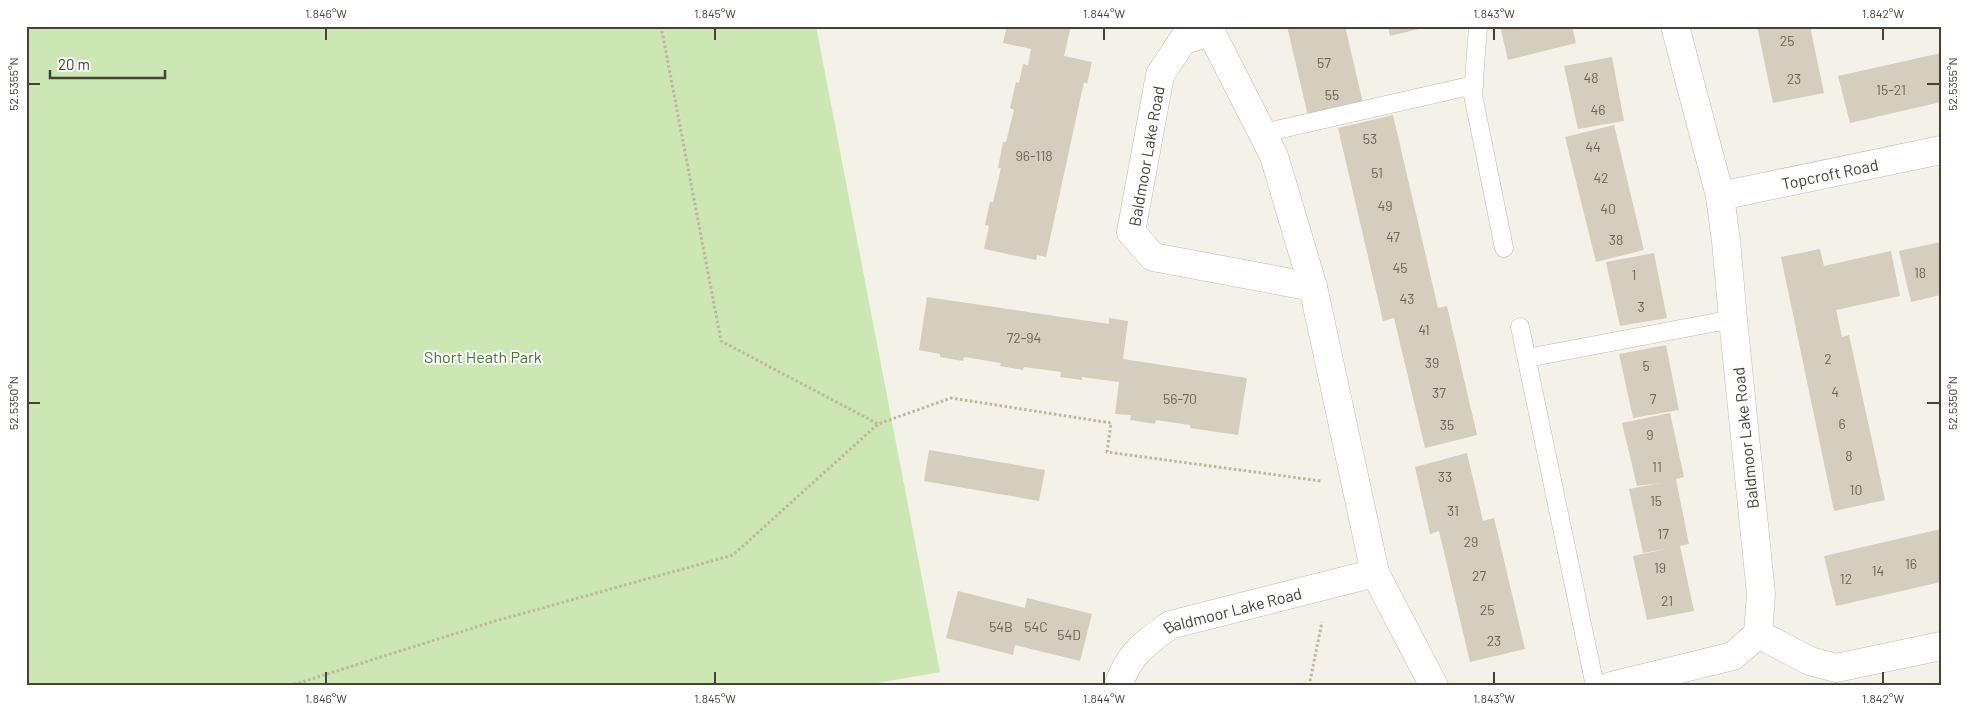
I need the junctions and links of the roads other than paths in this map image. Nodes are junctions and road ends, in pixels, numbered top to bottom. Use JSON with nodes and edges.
{"nodes":[{"id":1,"x":1478,"y":26,"type":"edge"},
{"id":2,"x":1675,"y":26,"type":"edge"},
{"id":3,"x":1211,"y":29,"type":"edge"},
{"id":4,"x":1474,"y":85,"type":"junction"},
{"id":5,"x":1263,"y":133,"type":"junction"},
{"id":6,"x":1941,"y":150,"type":"edge"},
{"id":7,"x":1720,"y":196,"type":"junction"},
{"id":8,"x":1504,"y":248,"type":"dead end"},
{"id":9,"x":1313,"y":286,"type":"junction"},
{"id":10,"x":1733,"y":319,"type":"junction"},
{"id":11,"x":1520,"y":327,"type":"dead end"},
{"id":12,"x":1527,"y":358,"type":"junction"},
{"id":13,"x":1375,"y":573,"type":"junction"},
{"id":14,"x":1758,"y":634,"type":"junction"},
{"id":15,"x":1941,"y":646,"type":"edge"},
{"id":16,"x":1118,"y":686,"type":"edge"},
{"id":17,"x":1434,"y":686,"type":"edge"},
{"id":18,"x":1595,"y":686,"type":"edge"},
{"id":19,"x":1611,"y":686,"type":"edge"}],
"edges":[{"from":1,"to":4,"type":"lane"},
{"from":2,"to":7,"type":"street"},
{"from":3,"to":5,"type":"street","name":"Baldmoor Lake Road"},
{"from":3,"to":9,"type":"street","name":"Baldmoor Lake Road"},
{"from":4,"to":5,"type":"lane"},
{"from":4,"to":8,"type":"lane"},
{"from":5,"to":9,"type":"street","name":"Baldmoor Lake Road"},
{"from":6,"to":7,"type":"street","name":"Topcroft Road"},
{"from":7,"to":10,"type":"street","name":"Baldmoor Lake Road"},
{"from":9,"to":13,"type":"street","name":"Baldmoor Lake Road"},
{"from":10,"to":12,"type":"lane"},
{"from":10,"to":14,"type":"street","name":"Baldmoor Lake Road"},
{"from":11,"to":12,"type":"lane"},
{"from":12,"to":18,"type":"lane"},
{"from":13,"to":16,"type":"street","name":"Baldmoor Lake Road"},
{"from":13,"to":17,"type":"street","name":"Baldmoor Lake Road"},
{"from":14,"to":15,"type":"street"},
{"from":14,"to":19,"type":"street"}]}
